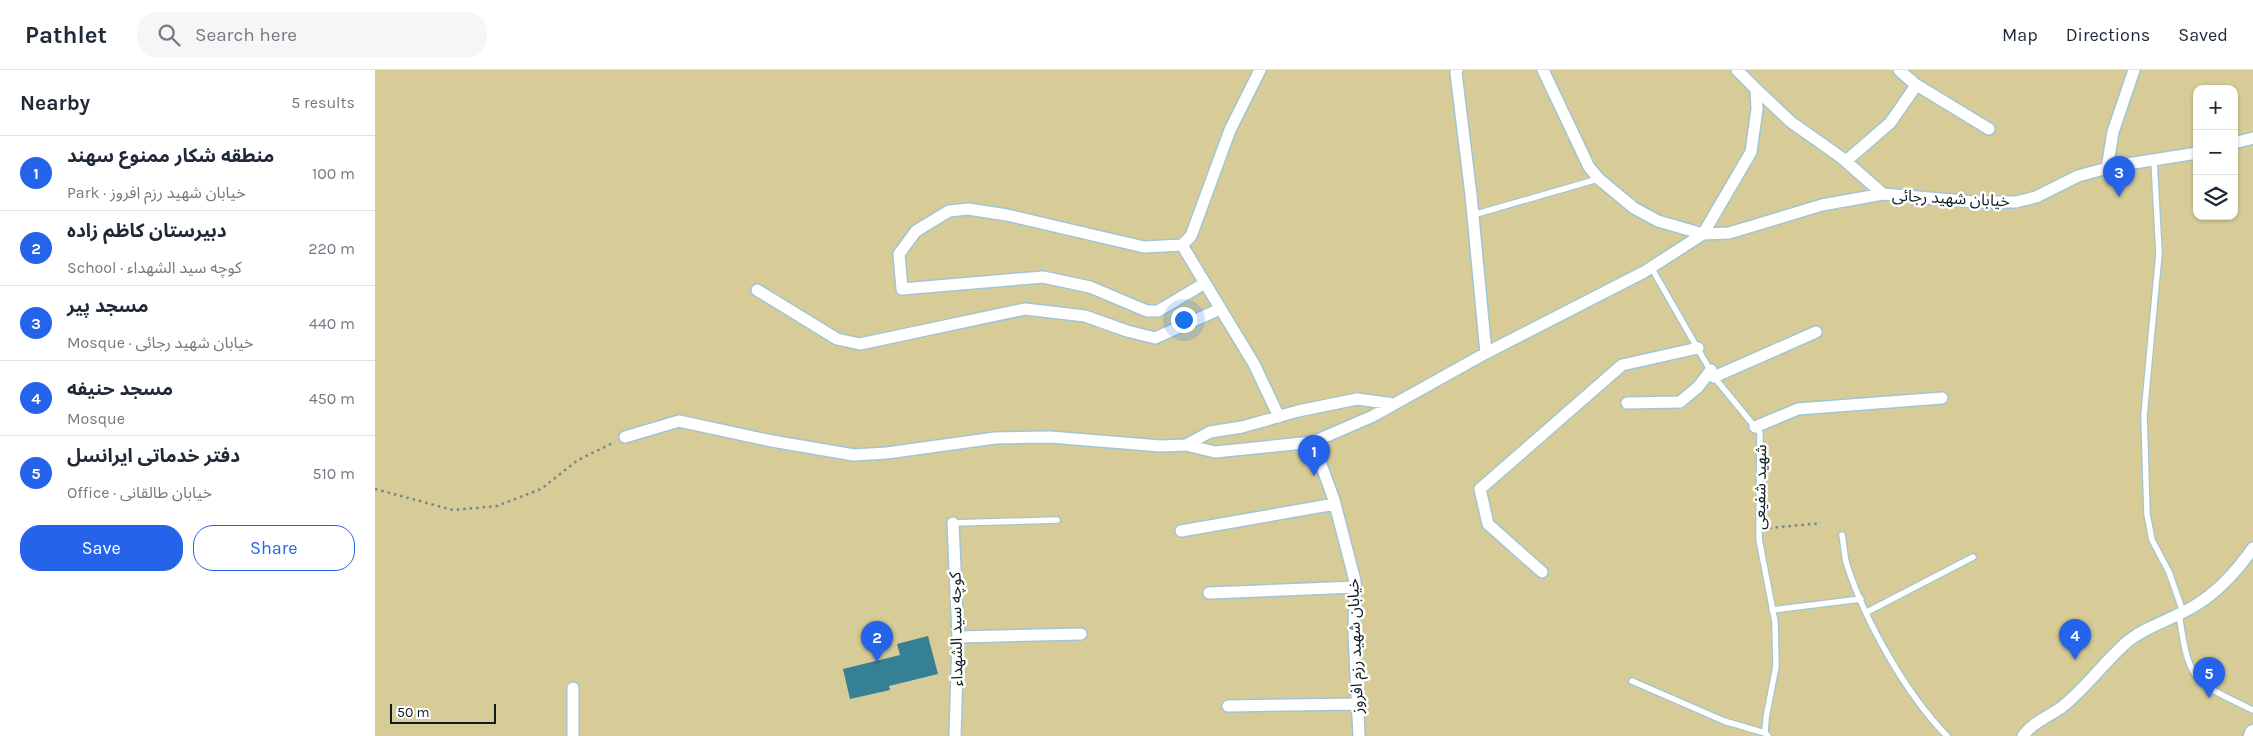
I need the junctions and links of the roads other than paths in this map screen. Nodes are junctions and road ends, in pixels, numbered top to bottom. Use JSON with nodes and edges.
{"nodes":[{"id":1,"x":1260,"y":70,"type":"edge"},
{"id":2,"x":1457,"y":70,"type":"edge"},
{"id":3,"x":1543,"y":70,"type":"edge"},
{"id":4,"x":1737,"y":70,"type":"edge"},
{"id":5,"x":1899,"y":70,"type":"edge"},
{"id":6,"x":2134,"y":70,"type":"edge"},
{"id":7,"x":1915,"y":84,"type":"junction"},
{"id":8,"x":1756,"y":89,"type":"junction"},
{"id":9,"x":1989,"y":129,"type":"dead end"},
{"id":10,"x":2253,"y":138,"type":"edge"},
{"id":11,"x":2238,"y":142,"type":"edge"},
{"id":12,"x":2193,"y":154,"type":"edge"},
{"id":13,"x":2154,"y":160,"type":"junction"},
{"id":14,"x":1846,"y":161,"type":"junction"},
{"id":15,"x":2107,"y":168,"type":"junction"},
{"id":16,"x":1599,"y":179,"type":"junction"},
{"id":17,"x":1883,"y":194,"type":"junction"},
{"id":18,"x":1473,"y":216,"type":"junction"},
{"id":19,"x":1703,"y":234,"type":"junction"},
{"id":20,"x":1181,"y":245,"type":"junction"},
{"id":21,"x":1651,"y":267,"type":"junction"},
{"id":22,"x":1205,"y":283,"type":"junction"},
{"id":23,"x":757,"y":290,"type":"dead end"},
{"id":24,"x":1220,"y":308,"type":"junction"},
{"id":25,"x":1816,"y":332,"type":"dead end"},
{"id":26,"x":1698,"y":348,"type":"junction"},
{"id":27,"x":1486,"y":353,"type":"junction"},
{"id":28,"x":1712,"y":374,"type":"junction"},
{"id":29,"x":1943,"y":398,"type":"dead end"},
{"id":30,"x":1627,"y":402,"type":"dead end"},
{"id":31,"x":1394,"y":404,"type":"junction"},
{"id":32,"x":1279,"y":417,"type":"junction"},
{"id":33,"x":1755,"y":427,"type":"junction"},
{"id":34,"x":625,"y":437,"type":"road end"},
{"id":35,"x":1313,"y":442,"type":"junction"},
{"id":36,"x":1186,"y":445,"type":"junction"},
{"id":37,"x":1335,"y":504,"type":"junction"},
{"id":38,"x":1057,"y":520,"type":"dead end"},
{"id":39,"x":953,"y":523,"type":"joint"},
{"id":40,"x":1181,"y":531,"type":"dead end"},
{"id":41,"x":1843,"y":535,"type":"dead end"},
{"id":42,"x":2253,"y":548,"type":"edge"},
{"id":43,"x":1973,"y":557,"type":"dead end"},
{"id":44,"x":1542,"y":572,"type":"dead end"},
{"id":45,"x":1355,"y":587,"type":"junction"},
{"id":46,"x":1209,"y":593,"type":"dead end"},
{"id":47,"x":1861,"y":599,"type":"junction"},
{"id":48,"x":1772,"y":610,"type":"junction"},
{"id":49,"x":1867,"y":612,"type":"junction"},
{"id":50,"x":2181,"y":613,"type":"junction"},
{"id":51,"x":1081,"y":634,"type":"dead end"},
{"id":52,"x":958,"y":637,"type":"junction"},
{"id":53,"x":1631,"y":681,"type":"dead end"},
{"id":54,"x":573,"y":688,"type":"dead end"},
{"id":55,"x":1357,"y":704,"type":"junction"},
{"id":56,"x":1228,"y":706,"type":"dead end"},
{"id":57,"x":2253,"y":710,"type":"edge"},
{"id":58,"x":1767,"y":735,"type":"edge"},
{"id":59,"x":573,"y":736,"type":"edge"},
{"id":60,"x":955,"y":736,"type":"edge"},
{"id":61,"x":1359,"y":736,"type":"edge"},
{"id":62,"x":1947,"y":736,"type":"edge"},
{"id":63,"x":2023,"y":736,"type":"edge"}],
"edges":[{"from":1,"to":20,"type":"street"},
{"from":2,"to":18,"type":"street"},
{"from":3,"to":16,"type":"street"},
{"from":4,"to":8,"type":"street"},
{"from":5,"to":7,"type":"street"},
{"from":6,"to":15,"type":"street"},
{"from":7,"to":9,"type":"street"},
{"from":7,"to":14,"type":"street"},
{"from":8,"to":14,"type":"street"},
{"from":8,"to":19,"type":"street"},
{"from":10,"to":11,"type":"street"},
{"from":12,"to":13,"type":"street","name":"خیابان شهید رجائی"},
{"from":13,"to":15,"type":"street","name":"خیابان شهید رجائی"},
{"from":13,"to":50,"type":"lane"},
{"from":14,"to":17,"type":"street"},
{"from":15,"to":17,"type":"street","name":"خیابان شهید رجائی"},
{"from":16,"to":18,"type":"lane"},
{"from":16,"to":19,"type":"street"},
{"from":17,"to":19,"type":"street","name":"خیابان شهید رجائی"},
{"from":18,"to":27,"type":"street"},
{"from":19,"to":21,"type":"street"},
{"from":20,"to":22,"type":"street"},
{"from":20,"to":22,"type":"street"},
{"from":21,"to":26,"type":"lane","name":"شهید شفیعی"},
{"from":21,"to":27,"type":"street"},
{"from":22,"to":24,"type":"street"},
{"from":23,"to":24,"type":"street"},
{"from":24,"to":32,"type":"street"},
{"from":25,"to":28,"type":"street"},
{"from":26,"to":28,"type":"lane","name":"شهید شفیعی"},
{"from":26,"to":44,"type":"street"},
{"from":27,"to":31,"type":"street"},
{"from":28,"to":30,"type":"street"},
{"from":28,"to":33,"type":"lane","name":"شهید شفیعی"},
{"from":29,"to":33,"type":"street"},
{"from":31,"to":32,"type":"street"},
{"from":31,"to":35,"type":"street"},
{"from":32,"to":36,"type":"street"},
{"from":33,"to":48,"type":"lane","name":"شهید شفیعی"},
{"from":34,"to":36,"type":"street"},
{"from":35,"to":36,"type":"street"},
{"from":35,"to":37,"type":"street","name":"خیابان شهید رزم افروز"},
{"from":37,"to":40,"type":"street"},
{"from":37,"to":45,"type":"street","name":"خیابان شهید رزم افروز"},
{"from":38,"to":39,"type":"lane"},
{"from":39,"to":52,"type":"street","name":"کوچه سید الشهداء"},
{"from":41,"to":47,"type":"lane"},
{"from":42,"to":50,"type":"street"},
{"from":43,"to":49,"type":"lane"},
{"from":45,"to":46,"type":"street"},
{"from":45,"to":55,"type":"street","name":"خیابان شهید رزم افروز"},
{"from":47,"to":48,"type":"lane"},
{"from":47,"to":49,"type":"lane"},
{"from":48,"to":58,"type":"lane","name":"شهید شفیعی"},
{"from":49,"to":62,"type":"lane"},
{"from":50,"to":57,"type":"lane"},
{"from":50,"to":63,"type":"street"},
{"from":51,"to":52,"type":"street"},
{"from":52,"to":60,"type":"street","name":"کوچه سید الشهداء"},
{"from":53,"to":58,"type":"lane"},
{"from":54,"to":59,"type":"street"},
{"from":55,"to":56,"type":"street"},
{"from":55,"to":61,"type":"street","name":"خیابان شهید رزم افروز"}]}
